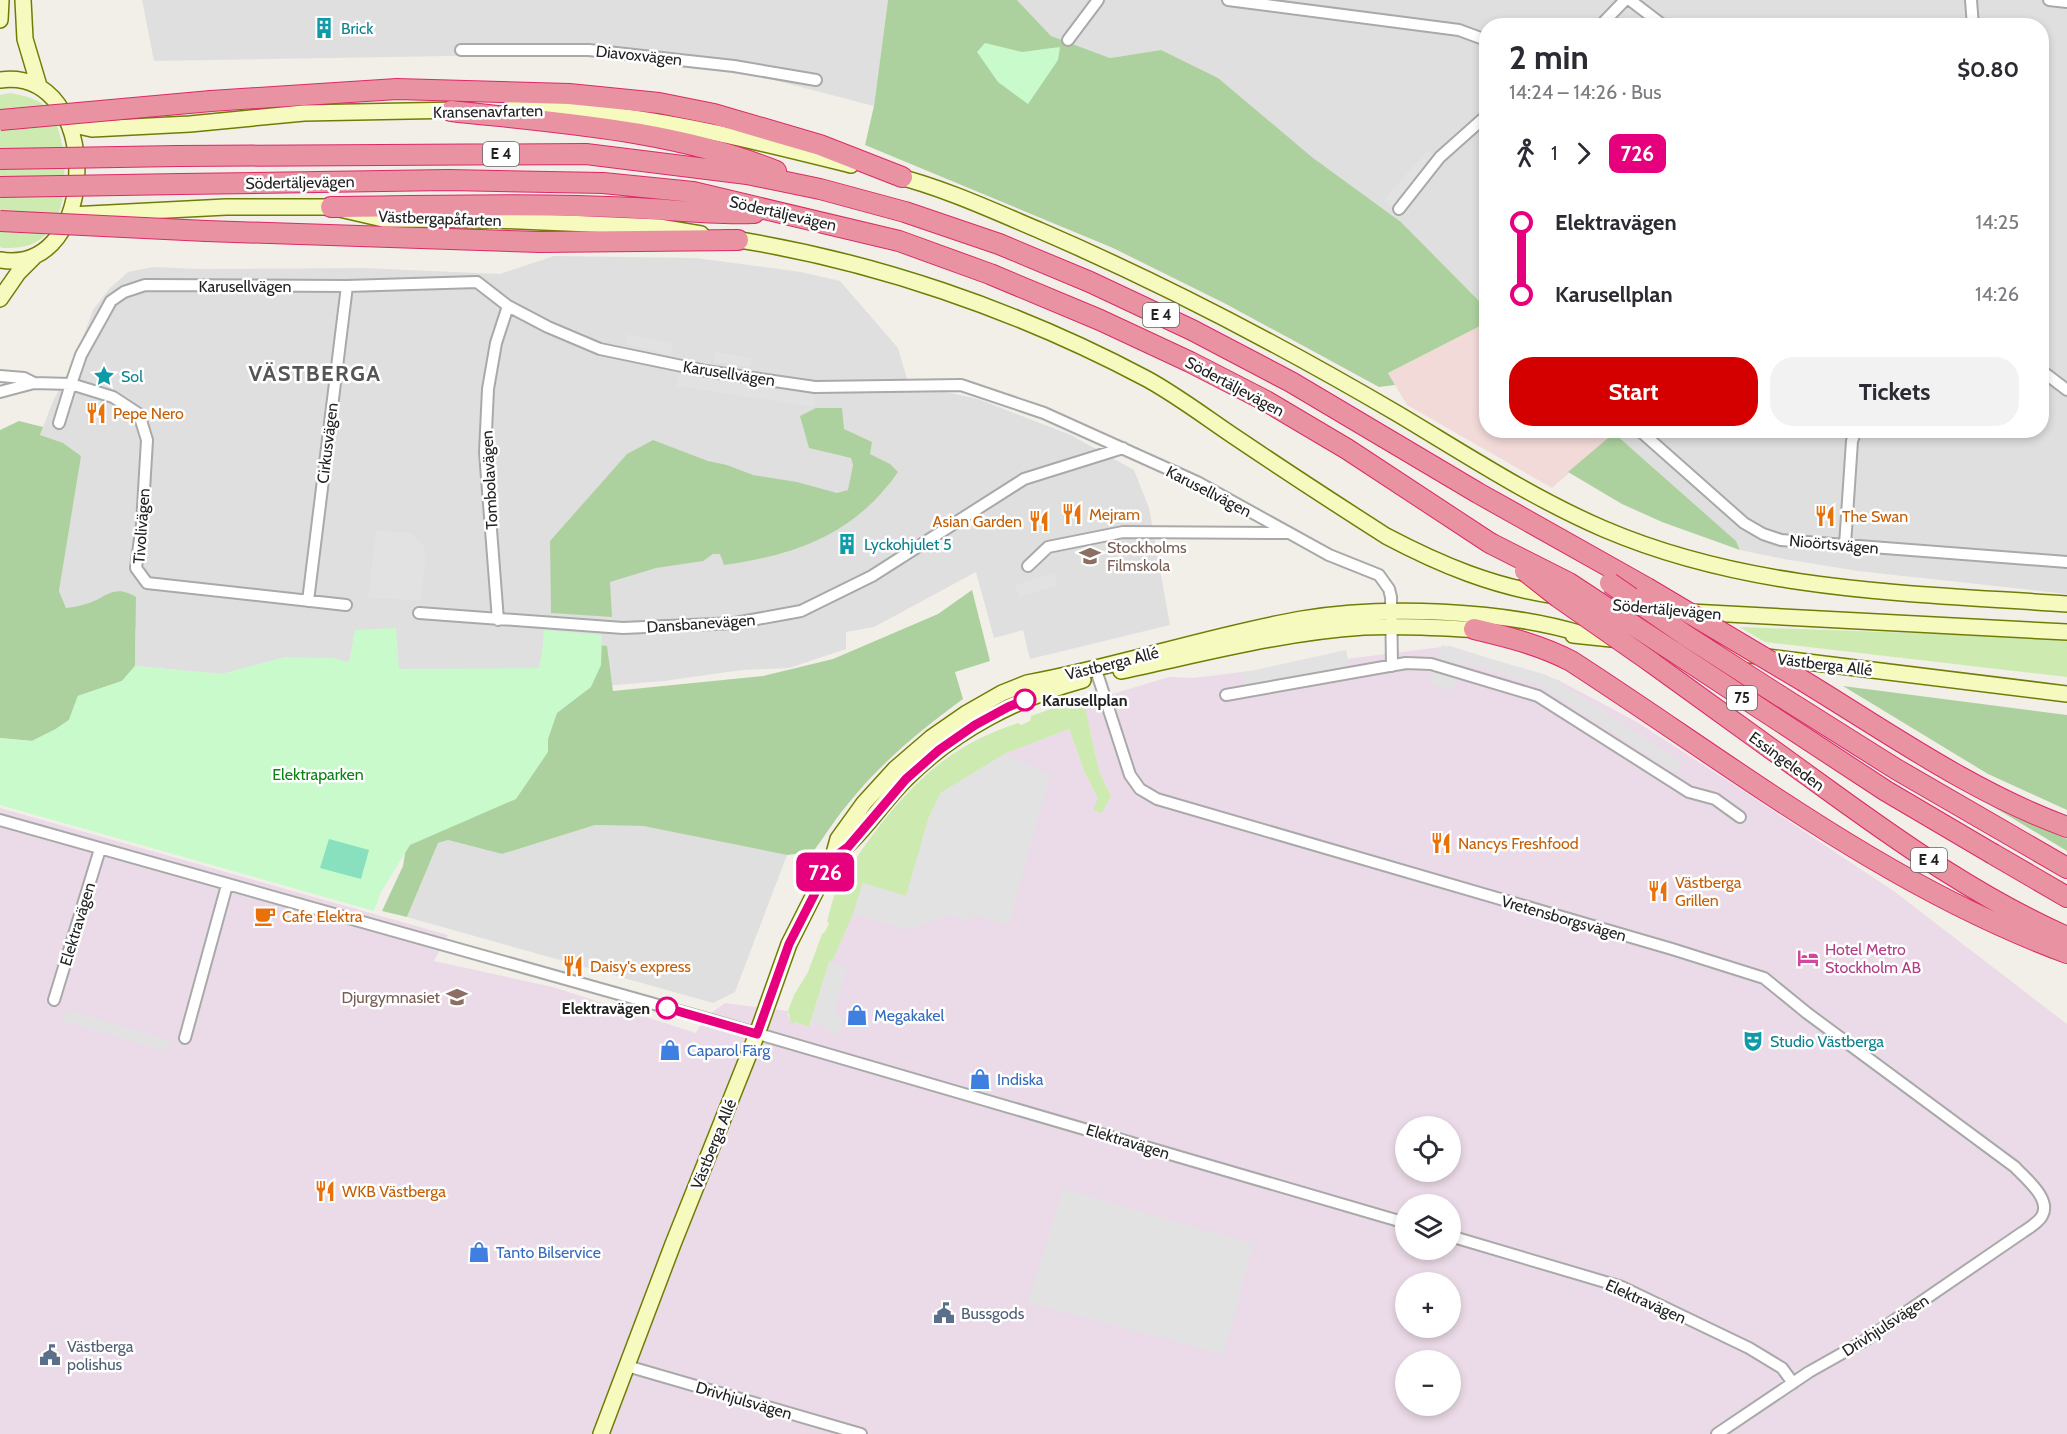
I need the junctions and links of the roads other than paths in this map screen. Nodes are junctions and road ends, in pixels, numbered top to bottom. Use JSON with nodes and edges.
{"nodes":[{"id":1,"x":1,"y":0,"type":"edge"},
{"id":2,"x":23,"y":0,"type":"edge"},
{"id":3,"x":1098,"y":0,"type":"edge"},
{"id":4,"x":1228,"y":0,"type":"edge"},
{"id":5,"x":1625,"y":0,"type":"edge"},
{"id":6,"x":1630,"y":0,"type":"edge"},
{"id":7,"x":1971,"y":0,"type":"edge"},
{"id":8,"x":2049,"y":0,"type":"edge"},
{"id":9,"x":2067,"y":2,"type":"edge"},
{"id":10,"x":1280,"y":3,"type":"edge"},
{"id":11,"x":1608,"y":18,"type":"edge"},
{"id":12,"x":1654,"y":18,"type":"edge"},
{"id":13,"x":1972,"y":18,"type":"edge"},
{"id":14,"x":0,"y":20,"type":"edge"},
{"id":15,"x":1479,"y":37,"type":"edge"},
{"id":16,"x":1068,"y":40,"type":"dead end"},
{"id":17,"x":461,"y":50,"type":"dead end"},
{"id":18,"x":816,"y":80,"type":"dead end"},
{"id":19,"x":0,"y":81,"type":"edge"},
{"id":20,"x":39,"y":86,"type":"junction"},
{"id":21,"x":451,"y":111,"type":"junction"},
{"id":22,"x":0,"y":120,"type":"edge"},
{"id":23,"x":1479,"y":122,"type":"edge"},
{"id":24,"x":69,"y":124,"type":"junction"},
{"id":25,"x":0,"y":159,"type":"edge"},
{"id":26,"x":902,"y":177,"type":"junction"},
{"id":27,"x":0,"y":187,"type":"edge"},
{"id":28,"x":820,"y":189,"type":"junction"},
{"id":29,"x":331,"y":207,"type":"junction"},
{"id":30,"x":1399,"y":209,"type":"dead end"},
{"id":31,"x":778,"y":212,"type":"junction"},
{"id":32,"x":70,"y":215,"type":"junction"},
{"id":33,"x":0,"y":222,"type":"edge"},
{"id":34,"x":738,"y":240,"type":"junction"},
{"id":35,"x":35,"y":257,"type":"junction"},
{"id":36,"x":0,"y":260,"type":"edge"},
{"id":37,"x":346,"y":286,"type":"junction"},
{"id":38,"x":0,"y":299,"type":"edge"},
{"id":39,"x":512,"y":308,"type":"junction"},
{"id":40,"x":0,"y":376,"type":"edge"},
{"id":41,"x":2049,"y":376,"type":"edge"},
{"id":42,"x":34,"y":382,"type":"junction"},
{"id":43,"x":71,"y":384,"type":"junction"},
{"id":44,"x":2067,"y":390,"type":"edge"},
{"id":45,"x":0,"y":392,"type":"edge"},
{"id":46,"x":58,"y":423,"type":"dead end"},
{"id":47,"x":1648,"y":438,"type":"edge"},
{"id":48,"x":1853,"y":438,"type":"edge"},
{"id":49,"x":1123,"y":448,"type":"junction"},
{"id":50,"x":1478,"y":493,"type":"junction"},
{"id":51,"x":1288,"y":533,"type":"junction"},
{"id":52,"x":1490,"y":543,"type":"junction"},
{"id":53,"x":1845,"y":545,"type":"junction"},
{"id":54,"x":2067,"y":562,"type":"edge"},
{"id":55,"x":1028,"y":566,"type":"dead end"},
{"id":56,"x":308,"y":601,"type":"junction"},
{"id":57,"x":2067,"y":604,"type":"edge"},
{"id":58,"x":346,"y":605,"type":"dead end"},
{"id":59,"x":419,"y":613,"type":"dead end"},
{"id":60,"x":1390,"y":619,"type":"junction"},
{"id":61,"x":498,"y":620,"type":"junction"},
{"id":62,"x":1474,"y":629,"type":"junction"},
{"id":63,"x":2067,"y":632,"type":"edge"},
{"id":64,"x":1582,"y":634,"type":"junction"},
{"id":65,"x":1392,"y":666,"type":"junction"},
{"id":66,"x":1097,"y":672,"type":"junction"},
{"id":67,"x":2067,"y":694,"type":"edge"},
{"id":68,"x":1226,"y":695,"type":"dead end"},
{"id":69,"x":1740,"y":818,"type":"dead end"},
{"id":70,"x":0,"y":820,"type":"edge"},
{"id":71,"x":2067,"y":827,"type":"edge"},
{"id":72,"x":100,"y":849,"type":"junction"},
{"id":73,"x":2067,"y":868,"type":"edge"},
{"id":74,"x":227,"y":885,"type":"junction"},
{"id":75,"x":2067,"y":897,"type":"edge"},
{"id":76,"x":2067,"y":937,"type":"edge"},
{"id":77,"x":2067,"y":953,"type":"edge"},
{"id":78,"x":54,"y":1000,"type":"dead end"},
{"id":79,"x":757,"y":1034,"type":"junction"},
{"id":80,"x":185,"y":1038,"type":"dead end"},
{"id":81,"x":2045,"y":1208,"type":"joint"},
{"id":82,"x":1395,"y":1220,"type":"edge"},
{"id":83,"x":1461,"y":1239,"type":"edge"},
{"id":84,"x":627,"y":1366,"type":"junction"},
{"id":85,"x":1793,"y":1383,"type":"junction"},
{"id":86,"x":601,"y":1434,"type":"edge"},
{"id":87,"x":861,"y":1434,"type":"edge"},
{"id":88,"x":1718,"y":1434,"type":"edge"}],
"edges":[{"from":1,"to":14,"type":"main road"},
{"from":2,"to":20,"type":"main road"},
{"from":3,"to":16,"type":"street"},
{"from":4,"to":10,"type":"street"},
{"from":5,"to":11,"type":"street"},
{"from":6,"to":12,"type":"street"},
{"from":7,"to":13,"type":"street"},
{"from":8,"to":9,"type":"street"},
{"from":10,"to":15,"type":"street"},
{"from":17,"to":18,"type":"street","name":"Diavoxvägen"},
{"from":19,"to":20,"type":"main road"},
{"from":20,"to":24,"type":"main road"},
{"from":21,"to":24,"type":"main road","name":"Kransenavfarten"},
{"from":21,"to":26,"type":"main road","name":"Kransenavfarten"},
{"from":21,"to":28,"type":"highway","number":"E 4"},
{"from":22,"to":26,"type":"highway","bridge":true},
{"from":23,"to":30,"type":"street"},
{"from":24,"to":32,"type":"main road"},
{"from":25,"to":28,"type":"highway","name":"Södertäljevägen","number":"E 4","bridge":true},
{"from":26,"to":57,"type":"main road"},
{"from":27,"to":31,"type":"highway","name":"Södertäljevägen","number":"E 4","bridge":true},
{"from":28,"to":50,"type":"highway","name":"Södertäljevägen","number":"E 4"},
{"from":29,"to":31,"type":"highway"},
{"from":29,"to":32,"type":"main road","name":"Västbergapåfarten"},
{"from":29,"to":34,"type":"main road","name":"Västbergapåfarten"},
{"from":31,"to":52,"type":"highway","name":"Södertäljevägen","number":"E 4"},
{"from":32,"to":35,"type":"main road"},
{"from":33,"to":34,"type":"highway","bridge":true},
{"from":34,"to":63,"type":"main road","name":"Södertäljevägen"},
{"from":35,"to":36,"type":"main road"},
{"from":35,"to":38,"type":"main road"},
{"from":37,"to":39,"type":"street","name":"Karusellvägen"},
{"from":37,"to":43,"type":"street","name":"Karusellvägen"},
{"from":37,"to":56,"type":"street","name":"Cirkusvägen"},
{"from":39,"to":49,"type":"street","name":"Karusellvägen"},
{"from":39,"to":61,"type":"street","name":"Tombolavägen"},
{"from":40,"to":42,"type":"street"},
{"from":41,"to":44,"type":"street"},
{"from":42,"to":43,"type":"street"},
{"from":42,"to":45,"type":"street"},
{"from":43,"to":46,"type":"street","name":"Karusellvägen"},
{"from":43,"to":56,"type":"street","name":"Tivolivägen"},
{"from":47,"to":53,"type":"street","name":"Nioörtsvägen"},
{"from":48,"to":53,"type":"street"},
{"from":49,"to":51,"type":"street","name":"Karusellvägen"},
{"from":49,"to":61,"type":"street","name":"Dansbanevägen"},
{"from":50,"to":71,"type":"highway","number":"E 4","bridge":true},
{"from":50,"to":73,"type":"highway","number":"75","bridge":true},
{"from":51,"to":55,"type":"street"},
{"from":51,"to":60,"type":"street","name":"Karusellvägen"},
{"from":52,"to":75,"type":"highway","number":"75","bridge":true},
{"from":52,"to":76,"type":"highway","name":"Essingeleden","number":"E 4","bridge":true},
{"from":53,"to":54,"type":"street","name":"Nioörtsvägen"},
{"from":56,"to":58,"type":"street","name":"Tivolivägen"},
{"from":59,"to":61,"type":"street","name":"Dansbanevägen"},
{"from":60,"to":62,"type":"main road","name":"Västberga Allé"},
{"from":60,"to":64,"type":"main road","name":"Västberga Allé"},
{"from":60,"to":65,"type":"street"},
{"from":60,"to":66,"type":"main road","name":"Västberga Allé"},
{"from":62,"to":64,"type":"main road","name":"Västberga Allé"},
{"from":62,"to":77,"type":"highway"},
{"from":64,"to":67,"type":"main road","name":"Västberga Allé"},
{"from":65,"to":68,"type":"street"},
{"from":65,"to":69,"type":"street"},
{"from":66,"to":79,"type":"main road","name":"Västberga Allé"},
{"from":66,"to":81,"type":"street","name":"Vretensborgsvägen"},
{"from":70,"to":72,"type":"street","name":"Elektravägen"},
{"from":72,"to":74,"type":"street","name":"Elektravägen"},
{"from":72,"to":78,"type":"street","name":"Elektravägen"},
{"from":74,"to":79,"type":"street","name":"Elektravägen"},
{"from":74,"to":80,"type":"street"},
{"from":79,"to":82,"type":"street","name":"Elektravägen"},
{"from":79,"to":84,"type":"main road","name":"Västberga Allé"},
{"from":81,"to":85,"type":"street","name":"Drivhjulsvägen"},
{"from":83,"to":85,"type":"street","name":"Elektravägen"},
{"from":84,"to":86,"type":"main road","name":"Västberga Allé"},
{"from":84,"to":87,"type":"street","name":"Drivhjulsvägen"},
{"from":85,"to":88,"type":"street","name":"Drivhjulsvägen"}]}
